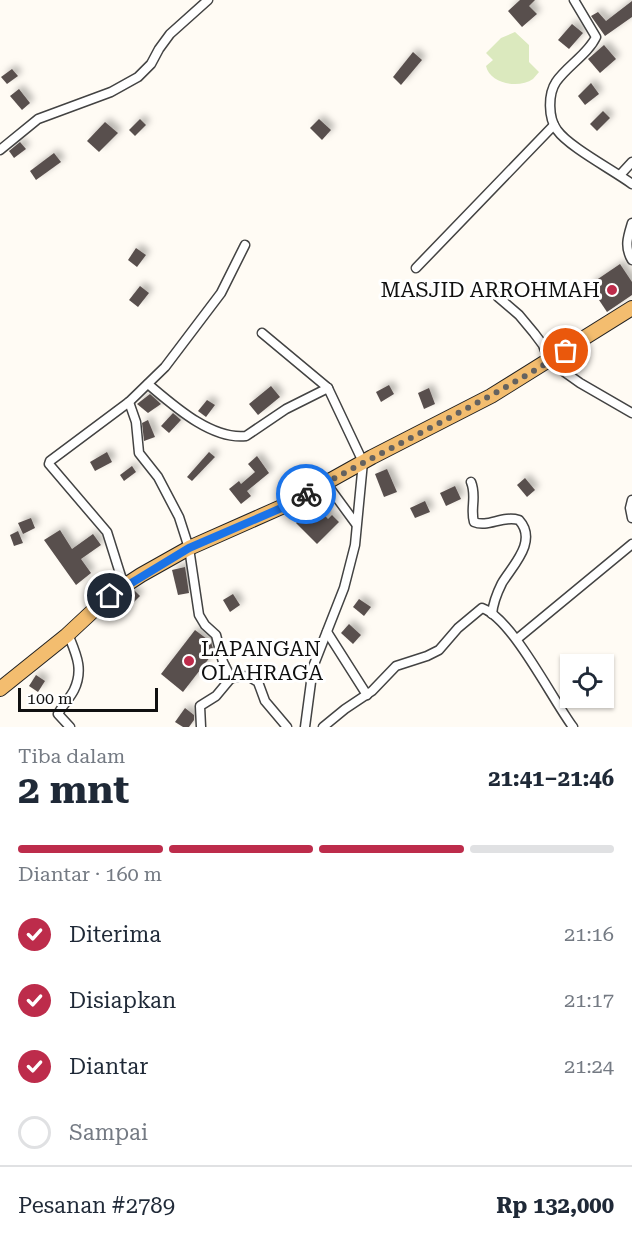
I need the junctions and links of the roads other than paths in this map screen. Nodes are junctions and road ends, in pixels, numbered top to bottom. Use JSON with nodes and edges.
{"nodes":[{"id":1,"x":208,"y":0,"type":"edge"},
{"id":2,"x":574,"y":0,"type":"edge"},
{"id":3,"x":554,"y":125,"type":"junction"},
{"id":4,"x":0,"y":150,"type":"edge"},
{"id":5,"x":632,"y":162,"type":"edge"},
{"id":6,"x":621,"y":175,"type":"junction"},
{"id":7,"x":632,"y":184,"type":"edge"},
{"id":8,"x":632,"y":223,"type":"edge"},
{"id":9,"x":245,"y":245,"type":"dead end"},
{"id":10,"x":632,"y":260,"type":"edge"},
{"id":11,"x":416,"y":268,"type":"dead end"},
{"id":12,"x":498,"y":297,"type":"dead end"},
{"id":13,"x":632,"y":308,"type":"edge"},
{"id":14,"x":262,"y":333,"type":"dead end"},
{"id":15,"x":549,"y":361,"type":"junction"},
{"id":16,"x":148,"y":384,"type":"junction"},
{"id":17,"x":328,"y":388,"type":"junction"},
{"id":18,"x":129,"y":402,"type":"junction"},
{"id":19,"x":632,"y":413,"type":"edge"},
{"id":20,"x":363,"y":462,"type":"junction"},
{"id":21,"x":471,"y":482,"type":"dead end"},
{"id":22,"x":326,"y":483,"type":"junction"},
{"id":23,"x":632,"y":500,"type":"edge"},
{"id":24,"x":632,"y":518,"type":"edge"},
{"id":25,"x":357,"y":524,"type":"junction"},
{"id":26,"x":632,"y":544,"type":"edge"},
{"id":27,"x":189,"y":548,"type":"junction"},
{"id":28,"x":124,"y":586,"type":"junction"},
{"id":29,"x":492,"y":614,"type":"junction"},
{"id":30,"x":327,"y":632,"type":"junction"},
{"id":31,"x":68,"y":634,"type":"junction"},
{"id":32,"x":517,"y":639,"type":"junction"},
{"id":33,"x":231,"y":678,"type":"junction"},
{"id":34,"x":0,"y":689,"type":"edge"},
{"id":35,"x":367,"y":694,"type":"junction"},
{"id":36,"x":70,"y":727,"type":"edge"},
{"id":37,"x":201,"y":727,"type":"edge"},
{"id":38,"x":286,"y":727,"type":"edge"},
{"id":39,"x":305,"y":727,"type":"edge"},
{"id":40,"x":323,"y":727,"type":"edge"},
{"id":41,"x":573,"y":727,"type":"edge"}],
"edges":[{"from":1,"to":4,"type":"street"},
{"from":2,"to":3,"type":"street"},
{"from":3,"to":6,"type":"street"},
{"from":3,"to":11,"type":"street"},
{"from":5,"to":6,"type":"street"},
{"from":6,"to":7,"type":"street"},
{"from":8,"to":10,"type":"street"},
{"from":9,"to":16,"type":"street"},
{"from":12,"to":15,"type":"street"},
{"from":13,"to":15,"type":"main road"},
{"from":14,"to":17,"type":"street"},
{"from":15,"to":19,"type":"street"},
{"from":15,"to":20,"type":"main road"},
{"from":16,"to":17,"type":"street"},
{"from":16,"to":18,"type":"street"},
{"from":17,"to":20,"type":"street"},
{"from":18,"to":27,"type":"street"},
{"from":18,"to":28,"type":"street"},
{"from":20,"to":22,"type":"main road"},
{"from":20,"to":25,"type":"street"},
{"from":21,"to":29,"type":"street"},
{"from":22,"to":25,"type":"street"},
{"from":22,"to":27,"type":"main road"},
{"from":23,"to":24,"type":"street"},
{"from":25,"to":30,"type":"street"},
{"from":26,"to":32,"type":"street"},
{"from":27,"to":28,"type":"main road"},
{"from":27,"to":33,"type":"street"},
{"from":28,"to":31,"type":"main road"},
{"from":29,"to":32,"type":"street"},
{"from":29,"to":35,"type":"street"},
{"from":30,"to":35,"type":"street"},
{"from":30,"to":39,"type":"street"},
{"from":31,"to":34,"type":"main road"},
{"from":31,"to":36,"type":"street"},
{"from":32,"to":41,"type":"street"},
{"from":33,"to":37,"type":"street"},
{"from":33,"to":38,"type":"street"},
{"from":35,"to":40,"type":"street"}]}
